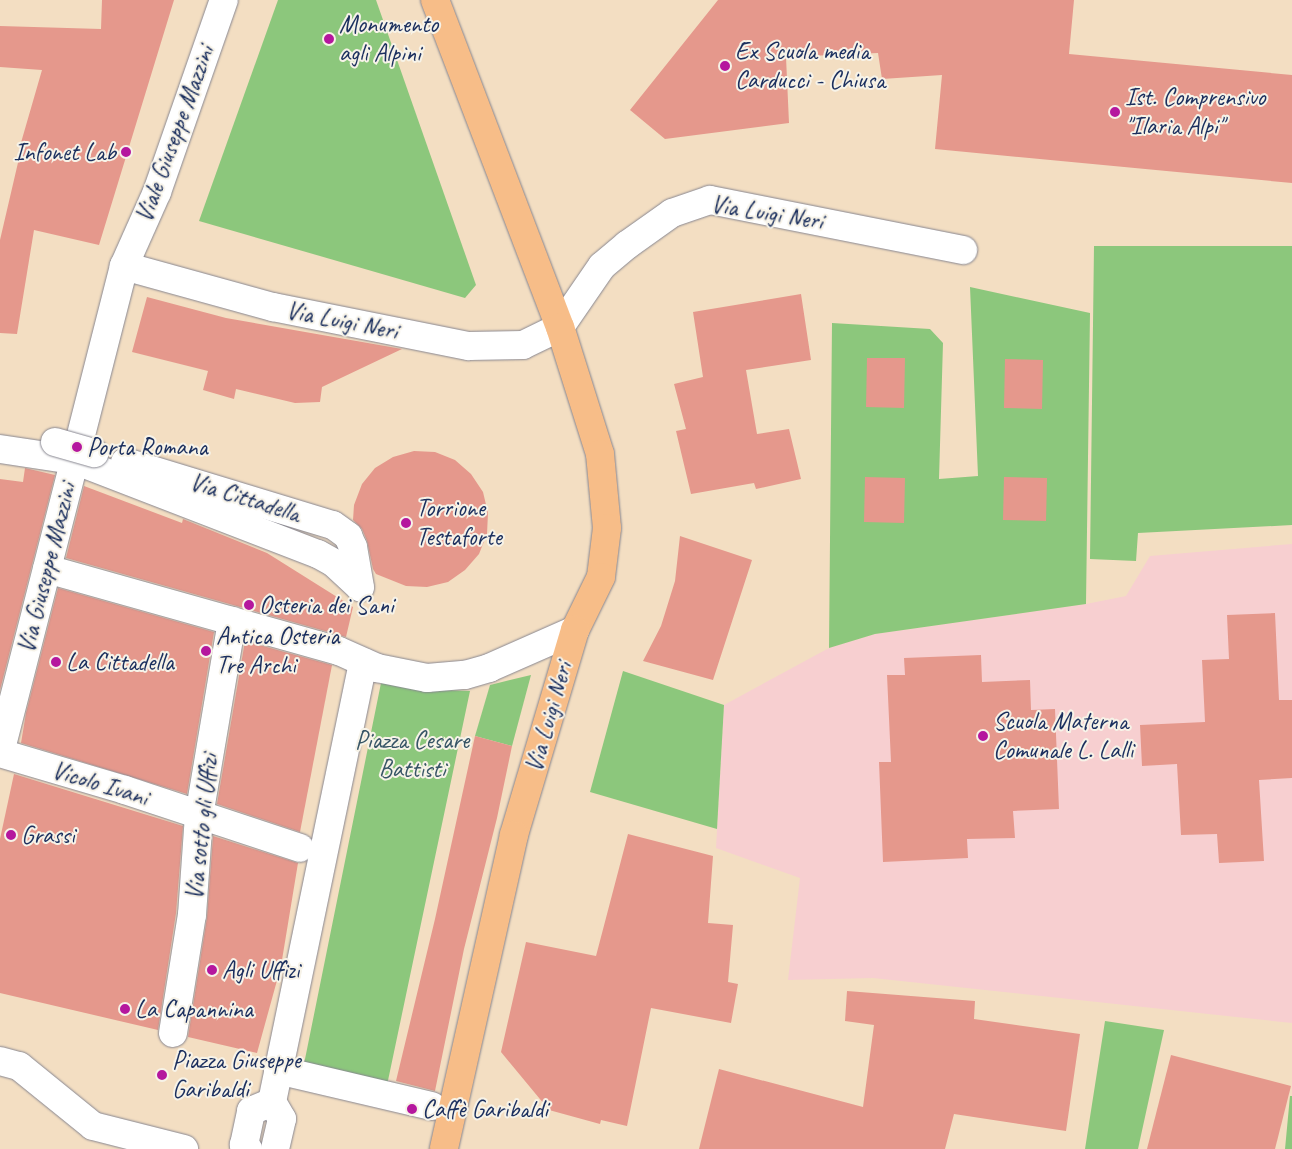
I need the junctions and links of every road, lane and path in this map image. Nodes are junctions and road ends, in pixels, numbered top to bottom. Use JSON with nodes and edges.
{"nodes":[{"id":1,"x":224,"y":0,"type":"edge"},
{"id":2,"x":435,"y":0,"type":"edge"},
{"id":3,"x":963,"y":250,"type":"dead end"},
{"id":4,"x":124,"y":266,"type":"junction"},
{"id":5,"x":560,"y":327,"type":"junction"},
{"id":6,"x":0,"y":435,"type":"edge"},
{"id":7,"x":0,"y":450,"type":"edge"},
{"id":8,"x":74,"y":452,"type":"junction"},
{"id":9,"x":47,"y":569,"type":"junction"},
{"id":10,"x":360,"y":587,"type":"dead end"},
{"id":11,"x":232,"y":621,"type":"junction"},
{"id":12,"x":575,"y":630,"type":"junction"},
{"id":13,"x":363,"y":662,"type":"junction"},
{"id":14,"x":1,"y":748,"type":"edge"},
{"id":15,"x":199,"y":816,"type":"junction"},
{"id":16,"x":308,"y":850,"type":"junction"},
{"id":17,"x":173,"y":1033,"type":"dead end"},
{"id":18,"x":0,"y":1061,"type":"edge"},
{"id":19,"x":278,"y":1070,"type":"junction"},
{"id":20,"x":442,"y":1108,"type":"junction"},
{"id":21,"x":277,"y":1110,"type":"junction"},
{"id":22,"x":184,"y":1149,"type":"edge"},
{"id":23,"x":248,"y":1149,"type":"edge"},
{"id":24,"x":275,"y":1149,"type":"edge"},
{"id":25,"x":444,"y":1149,"type":"edge"}],
"edges":[{"from":1,"to":4,"type":"street","name":"Viale Giuseppe Mazzini"},
{"from":2,"to":5,"type":"main road","name":"Via Luigi Neri"},
{"from":3,"to":5,"type":"street","name":"Via Luigi Neri"},
{"from":4,"to":5,"type":"street","name":"Via Luigi Neri"},
{"from":4,"to":8,"type":"street","name":"Via Giuseppe Mazzini"},
{"from":5,"to":12,"type":"main road","name":"Via Luigi Neri"},
{"from":6,"to":8,"type":"street","name":"Via Cittadella"},
{"from":7,"to":8,"type":"street"},
{"from":8,"to":9,"type":"street","name":"Via Giuseppe Mazzini"},
{"from":8,"to":10,"type":"street","name":"Via Cittadella"},
{"from":9,"to":11,"type":"street"},
{"from":9,"to":14,"type":"street","name":"Via Giuseppe Mazzini"},
{"from":11,"to":13,"type":"street"},
{"from":11,"to":15,"type":"street","name":"Via sotto gli Uffizi"},
{"from":12,"to":13,"type":"street"},
{"from":12,"to":20,"type":"main road","name":"Via Luigi Neri"},
{"from":13,"to":16,"type":"street"},
{"from":14,"to":15,"type":"street","name":"Vicolo Ivani"},
{"from":15,"to":16,"type":"street","name":"Vicolo Ivani"},
{"from":15,"to":17,"type":"street","name":"Via sotto gli Uffizi"},
{"from":16,"to":19,"type":"street"},
{"from":18,"to":22,"type":"street"},
{"from":19,"to":20,"type":"street"},
{"from":19,"to":21,"type":"street"},
{"from":20,"to":25,"type":"main road","name":"Via Luigi Neri"},
{"from":21,"to":23,"type":"street"},
{"from":21,"to":24,"type":"street"}]}
